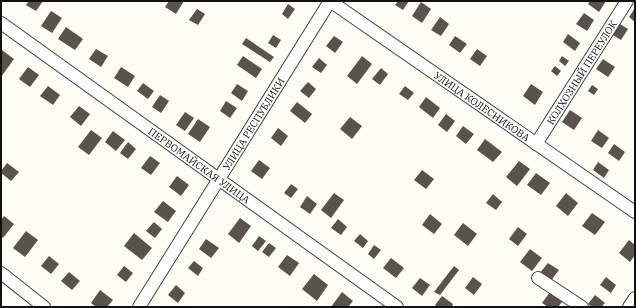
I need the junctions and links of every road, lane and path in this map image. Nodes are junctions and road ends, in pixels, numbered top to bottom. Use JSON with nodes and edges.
{"nodes":[{"id":1,"x":330,"y":1,"type":"edge"},
{"id":2,"x":627,"y":1,"type":"edge"},
{"id":3,"x":1,"y":23,"type":"edge"},
{"id":4,"x":536,"y":144,"type":"junction"},
{"id":5,"x":218,"y":179,"type":"junction"},
{"id":6,"x":635,"y":212,"type":"edge"},
{"id":7,"x":1,"y":273,"type":"edge"},
{"id":8,"x":538,"y":278,"type":"dead end"},
{"id":9,"x":635,"y":298,"type":"edge"},
{"id":10,"x":44,"y":307,"type":"edge"},
{"id":11,"x":139,"y":307,"type":"edge"},
{"id":12,"x":397,"y":307,"type":"edge"},
{"id":13,"x":582,"y":307,"type":"edge"},
{"id":14,"x":629,"y":307,"type":"edge"}],
"edges":[{"from":1,"to":4,"type":"street","name":"УЛИЦА КОЛЕСНИКОВА"},
{"from":1,"to":5,"type":"street","name":"УЛИЦА РЕСПУБЛИКИ"},
{"from":2,"to":4,"type":"street","name":"КОЛХОЗНЫЙ ПЕРЕУЛОК"},
{"from":3,"to":5,"type":"street","name":"ПЕРВОМАЙСКАЯ УЛИЦА"},
{"from":4,"to":6,"type":"street","name":"УЛИЦА КОЛЕСНИКОВА"},
{"from":5,"to":11,"type":"street","name":"УЛИЦА РЕСПУБЛИКИ"},
{"from":5,"to":12,"type":"street","name":"ПЕРВОМАЙСКАЯ УЛИЦА"},
{"from":7,"to":10,"type":"street"},
{"from":8,"to":13,"type":"street"},
{"from":9,"to":14,"type":"street"}]}
